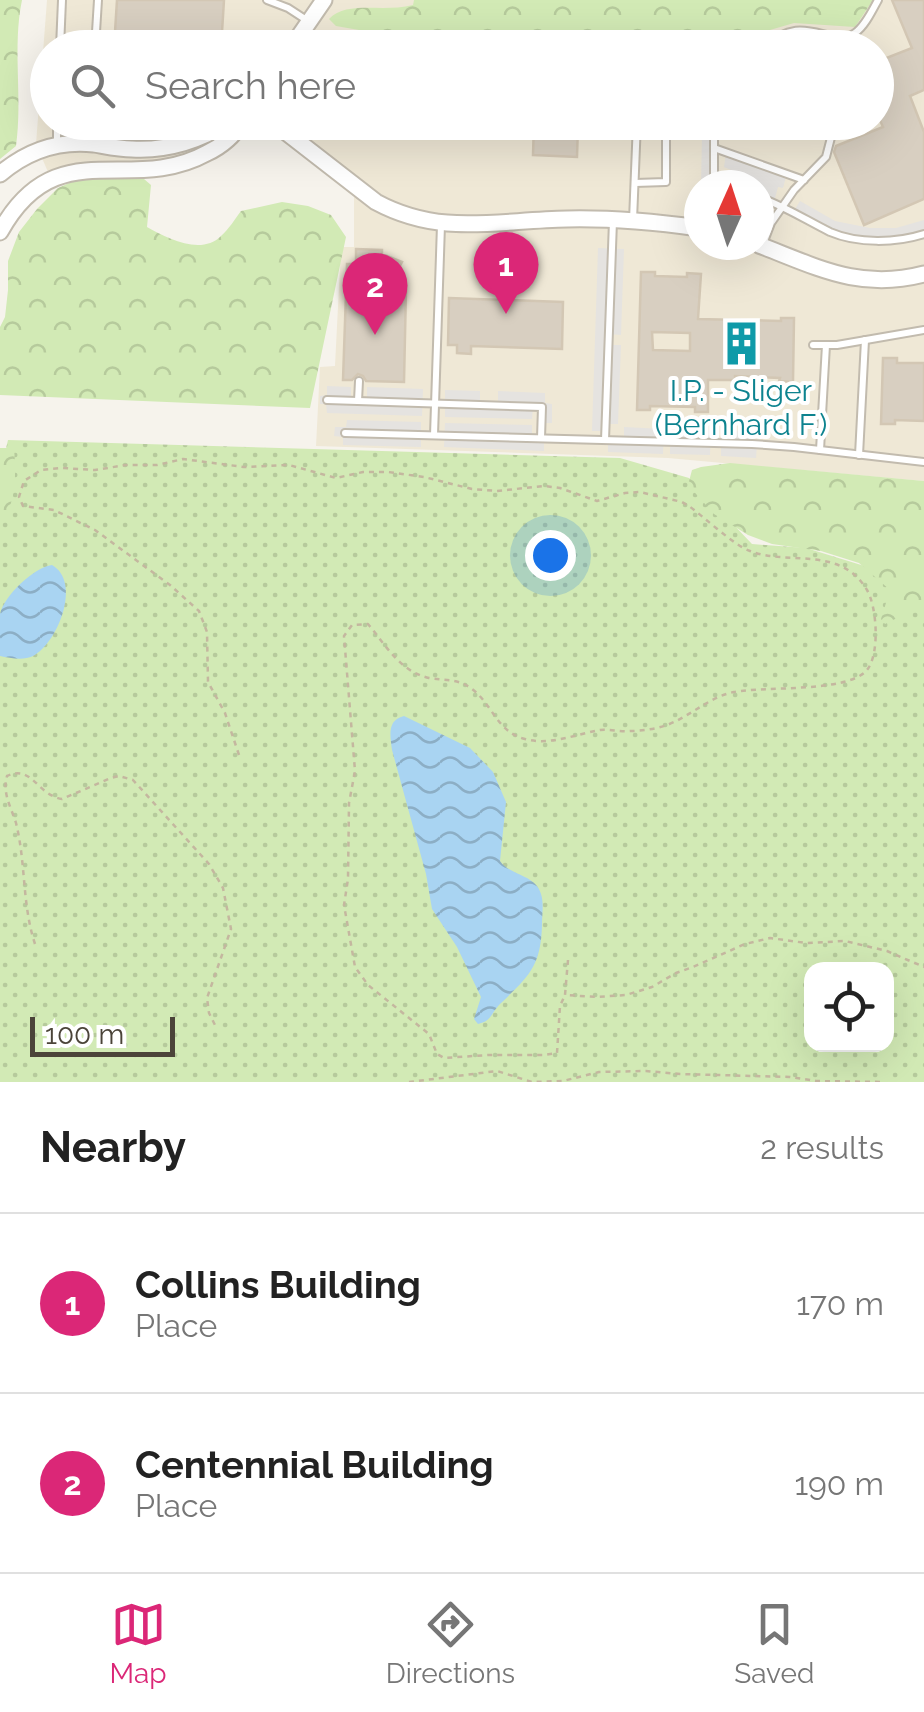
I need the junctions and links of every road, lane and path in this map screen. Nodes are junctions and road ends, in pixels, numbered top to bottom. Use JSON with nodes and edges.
{"nodes":[{"id":1,"x":62,"y":0,"type":"edge"},
{"id":2,"x":98,"y":0,"type":"edge"},
{"id":3,"x":267,"y":0,"type":"edge"},
{"id":4,"x":324,"y":0,"type":"edge"},
{"id":5,"x":878,"y":0,"type":"edge"},
{"id":6,"x":308,"y":21,"type":"junction"},
{"id":7,"x":61,"y":30,"type":"edge"},
{"id":8,"x":96,"y":30,"type":"edge"},
{"id":9,"x":302,"y":30,"type":"edge"},
{"id":10,"x":860,"y":30,"type":"edge"},
{"id":11,"x":56,"y":140,"type":"edge"},
{"id":12,"x":193,"y":140,"type":"edge"},
{"id":13,"x":228,"y":140,"type":"edge"},
{"id":14,"x":296,"y":140,"type":"edge"},
{"id":15,"x":636,"y":140,"type":"edge"},
{"id":16,"x":666,"y":140,"type":"edge"},
{"id":17,"x":715,"y":140,"type":"edge"},
{"id":18,"x":830,"y":140,"type":"edge"},
{"id":19,"x":56,"y":145,"type":"junction"},
{"id":20,"x":714,"y":148,"type":"junction"},
{"id":21,"x":714,"y":170,"type":"edge"},
{"id":22,"x":0,"y":174,"type":"edge"},
{"id":23,"x":63,"y":175,"type":"junction"},
{"id":24,"x":804,"y":180,"type":"junction"},
{"id":25,"x":635,"y":183,"type":"junction"},
{"id":26,"x":774,"y":202,"type":"edge"},
{"id":27,"x":783,"y":206,"type":"junction"},
{"id":28,"x":774,"y":219,"type":"edge"},
{"id":29,"x":614,"y":220,"type":"junction"},
{"id":30,"x":634,"y":220,"type":"junction"},
{"id":31,"x":441,"y":224,"type":"junction"},
{"id":32,"x":684,"y":226,"type":"edge"},
{"id":33,"x":0,"y":232,"type":"edge"},
{"id":34,"x":924,"y":234,"type":"edge"},
{"id":35,"x":774,"y":250,"type":"edge"},
{"id":36,"x":924,"y":274,"type":"edge"},
{"id":37,"x":924,"y":330,"type":"edge"},
{"id":38,"x":865,"y":340,"type":"junction"},
{"id":39,"x":813,"y":345,"type":"dead end"},
{"id":40,"x":826,"y":345,"type":"junction"},
{"id":41,"x":359,"y":382,"type":"dead end"},
{"id":42,"x":328,"y":400,"type":"dead end"},
{"id":43,"x":358,"y":401,"type":"junction"},
{"id":44,"x":435,"y":404,"type":"junction"},
{"id":45,"x":345,"y":433,"type":"dead end"},
{"id":46,"x":434,"y":435,"type":"junction"},
{"id":47,"x":541,"y":438,"type":"junction"},
{"id":48,"x":605,"y":440,"type":"junction"},
{"id":49,"x":820,"y":450,"type":"junction"},
{"id":50,"x":859,"y":454,"type":"junction"},
{"id":51,"x":924,"y":462,"type":"edge"},
{"id":52,"x":240,"y":755,"type":"dead end"},
{"id":53,"x":35,"y":944,"type":"dead end"},
{"id":54,"x":568,"y":960,"type":"dead end"},
{"id":55,"x":924,"y":967,"type":"edge"},
{"id":56,"x":565,"y":995,"type":"junction"},
{"id":57,"x":216,"y":1027,"type":"dead end"},
{"id":58,"x":409,"y":1082,"type":"edge"},
{"id":59,"x":884,"y":1082,"type":"edge"}],
"edges":[{"from":1,"to":7,"type":"lane"},
{"from":2,"to":8,"type":"lane"},
{"from":3,"to":6,"type":"lane"},
{"from":4,"to":6,"type":"street"},
{"from":5,"to":10,"type":"lane"},
{"from":6,"to":9,"type":"street"},
{"from":11,"to":19,"type":"lane"},
{"from":12,"to":19,"type":"street"},
{"from":13,"to":23,"type":"street"},
{"from":14,"to":31,"type":"street"},
{"from":15,"to":25,"type":"lane"},
{"from":16,"to":25,"type":"lane"},
{"from":17,"to":20,"type":"lane"},
{"from":18,"to":24,"type":"lane"},
{"from":19,"to":22,"type":"street"},
{"from":19,"to":23,"type":"street"},
{"from":20,"to":21,"type":"lane"},
{"from":20,"to":24,"type":"lane"},
{"from":23,"to":33,"type":"street"},
{"from":24,"to":27,"type":"lane"},
{"from":25,"to":30,"type":"lane"},
{"from":26,"to":27,"type":"lane"},
{"from":27,"to":28,"type":"lane"},
{"from":27,"to":34,"type":"lane"},
{"from":29,"to":30,"type":"street"},
{"from":29,"to":31,"type":"street"},
{"from":29,"to":48,"type":"lane"},
{"from":30,"to":32,"type":"street"},
{"from":31,"to":44,"type":"lane"},
{"from":35,"to":36,"type":"street"},
{"from":37,"to":38,"type":"lane"},
{"from":38,"to":40,"type":"lane"},
{"from":38,"to":50,"type":"lane"},
{"from":39,"to":40,"type":"lane"},
{"from":40,"to":49,"type":"lane"},
{"from":41,"to":43,"type":"lane"},
{"from":42,"to":43,"type":"lane"},
{"from":43,"to":44,"type":"lane"},
{"from":44,"to":46,"type":"lane"},
{"from":44,"to":47,"type":"lane"},
{"from":45,"to":46,"type":"lane"},
{"from":46,"to":47,"type":"lane"},
{"from":47,"to":48,"type":"lane"},
{"from":48,"to":49,"type":"lane"},
{"from":49,"to":50,"type":"lane"},
{"from":50,"to":51,"type":"lane"},
{"from":52,"to":56,"type":"path"},
{"from":53,"to":57,"type":"path"},
{"from":54,"to":56,"type":"path"},
{"from":55,"to":56,"type":"path"},
{"from":58,"to":59,"type":"path"}]}
